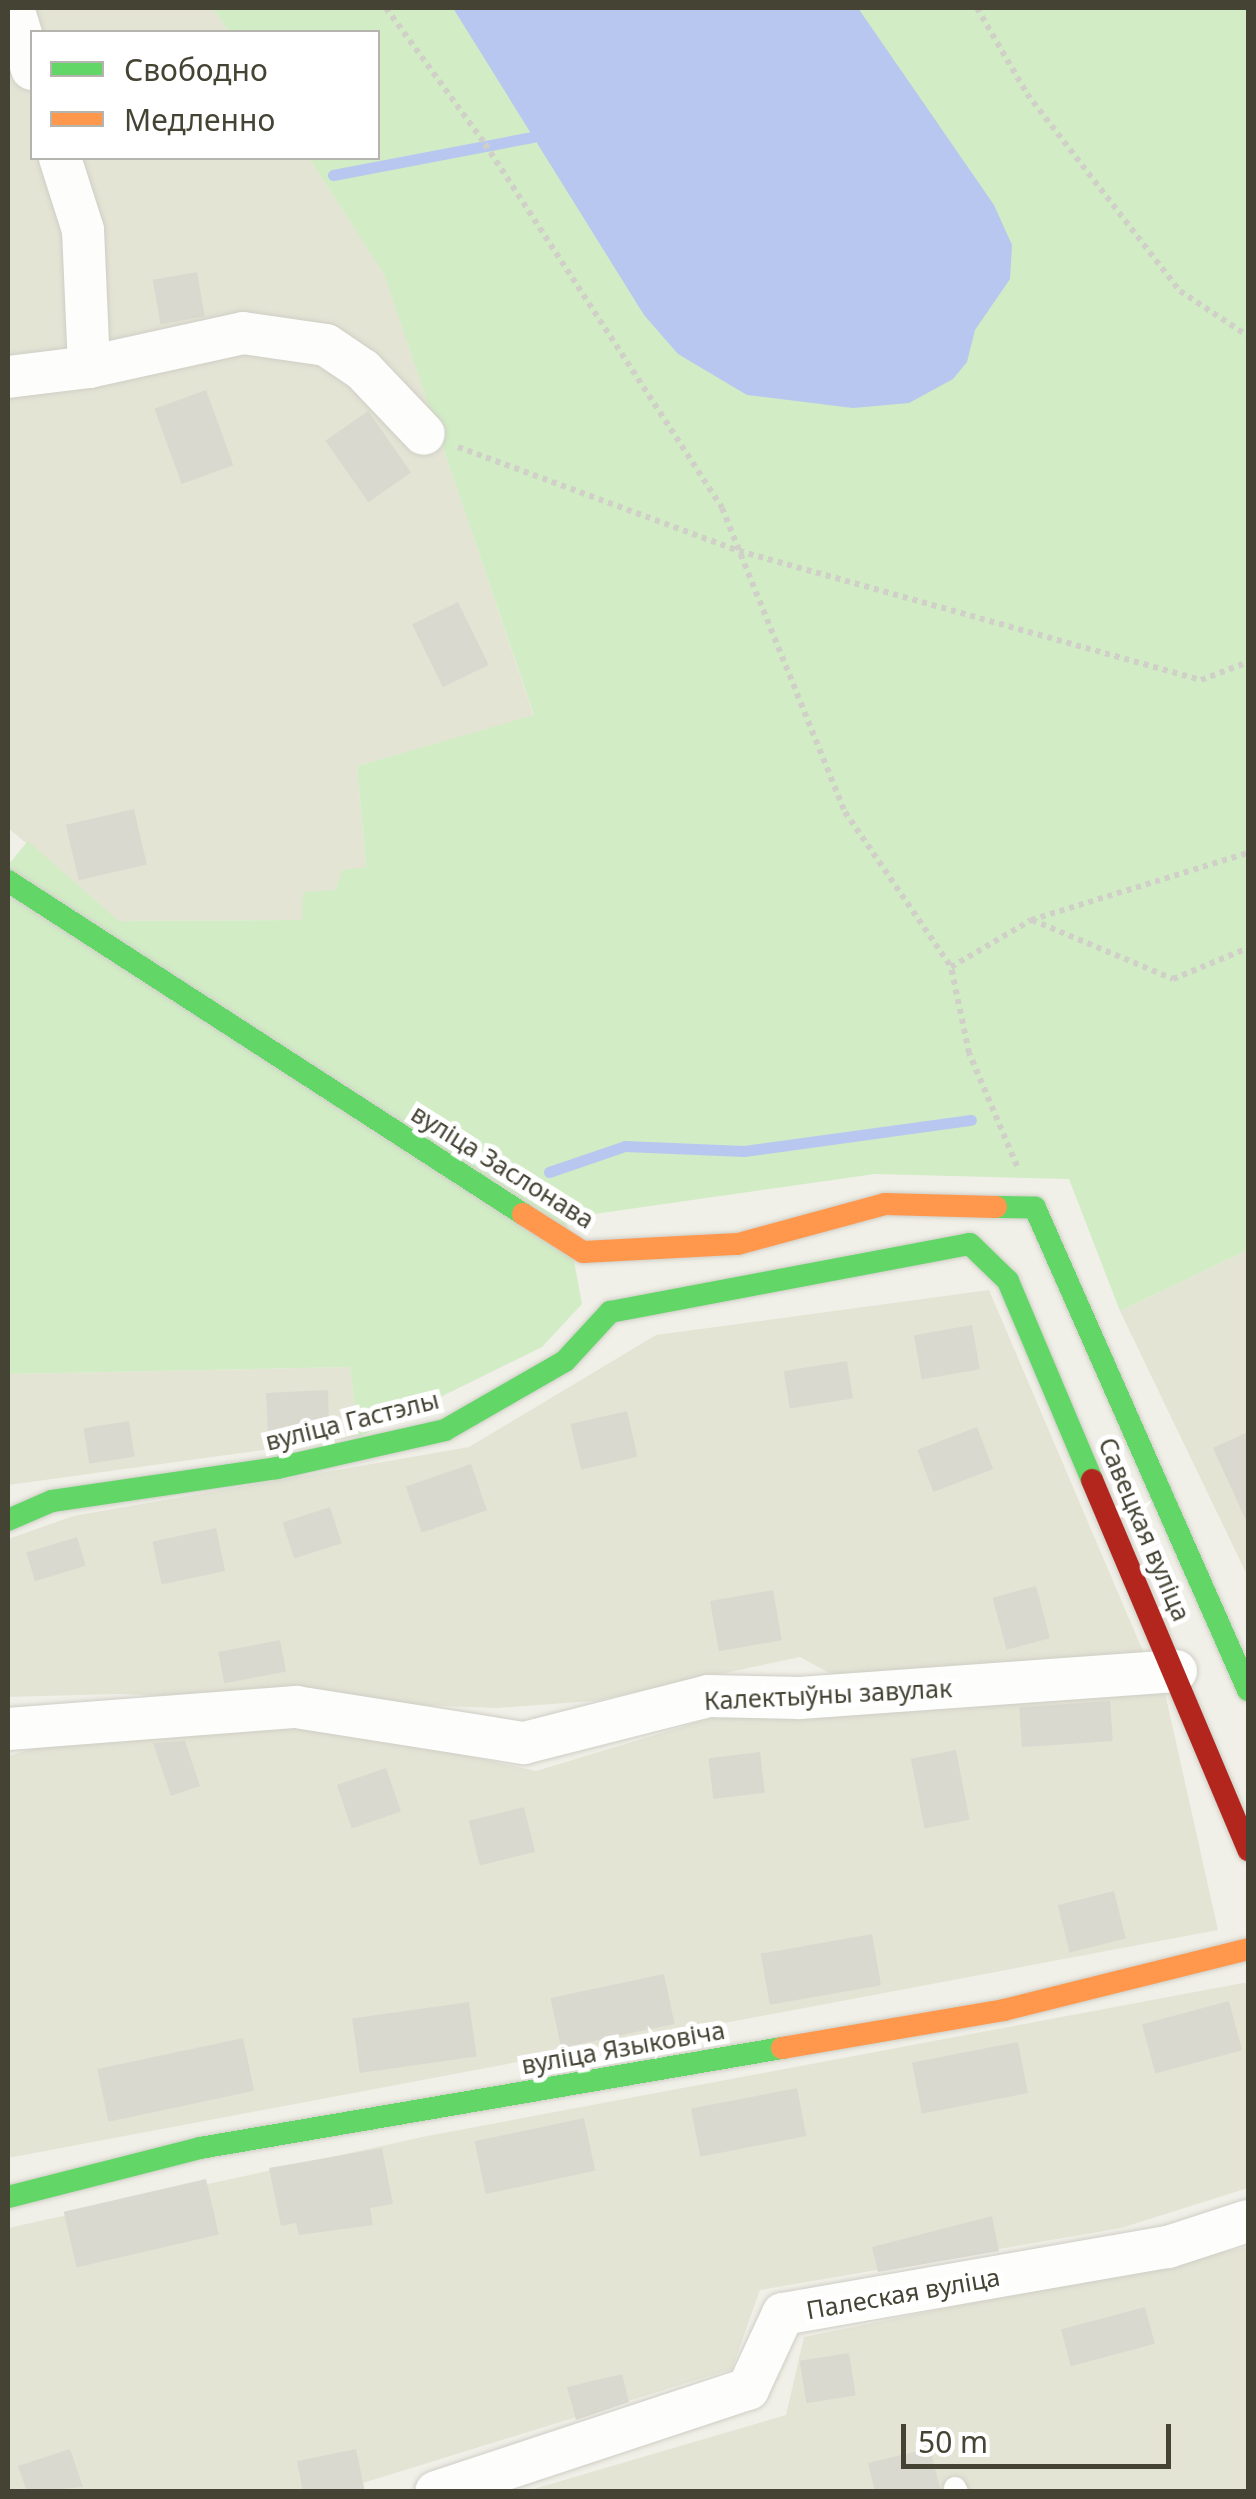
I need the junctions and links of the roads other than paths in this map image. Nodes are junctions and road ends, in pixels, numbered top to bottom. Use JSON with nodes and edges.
{"nodes":[{"id":1,"x":13,"y":8,"type":"edge"},
{"id":2,"x":30,"y":63,"type":"edge"},
{"id":3,"x":61,"y":160,"type":"edge"},
{"id":4,"x":89,"y":367,"type":"junction"},
{"id":5,"x":8,"y":377,"type":"edge"},
{"id":6,"x":424,"y":434,"type":"road end"},
{"id":7,"x":8,"y":881,"type":"edge"},
{"id":8,"x":1035,"y":1208,"type":"joint"},
{"id":9,"x":970,"y":1244,"type":"joint"},
{"id":10,"x":8,"y":1520,"type":"edge"},
{"id":11,"x":1176,"y":1670,"type":"junction"},
{"id":12,"x":1248,"y":1690,"type":"edge"},
{"id":13,"x":8,"y":1729,"type":"edge"},
{"id":14,"x":1248,"y":1850,"type":"edge"},
{"id":15,"x":1248,"y":1949,"type":"edge"},
{"id":16,"x":8,"y":2197,"type":"edge"},
{"id":17,"x":1248,"y":2221,"type":"edge"},
{"id":18,"x":436,"y":2492,"type":"edge"}],
"edges":[{"from":1,"to":2,"type":"street"},
{"from":3,"to":4,"type":"street"},
{"from":4,"to":5,"type":"street"},
{"from":4,"to":6,"type":"street"},
{"from":7,"to":8,"type":"street","name":"вуліца Заслонава"},
{"from":8,"to":12,"type":"street","name":"Савецкая вуліца"},
{"from":9,"to":10,"type":"street","name":"вуліца Гастэлы"},
{"from":9,"to":11,"type":"street","name":"Савецкая вуліца"},
{"from":11,"to":13,"type":"street","name":"Калектыўны завулак"},
{"from":11,"to":14,"type":"street","name":"Савецкая вуліца"},
{"from":15,"to":16,"type":"street","name":"вуліца Языковіча"},
{"from":17,"to":18,"type":"street","name":"Палеская вуліца"}]}
